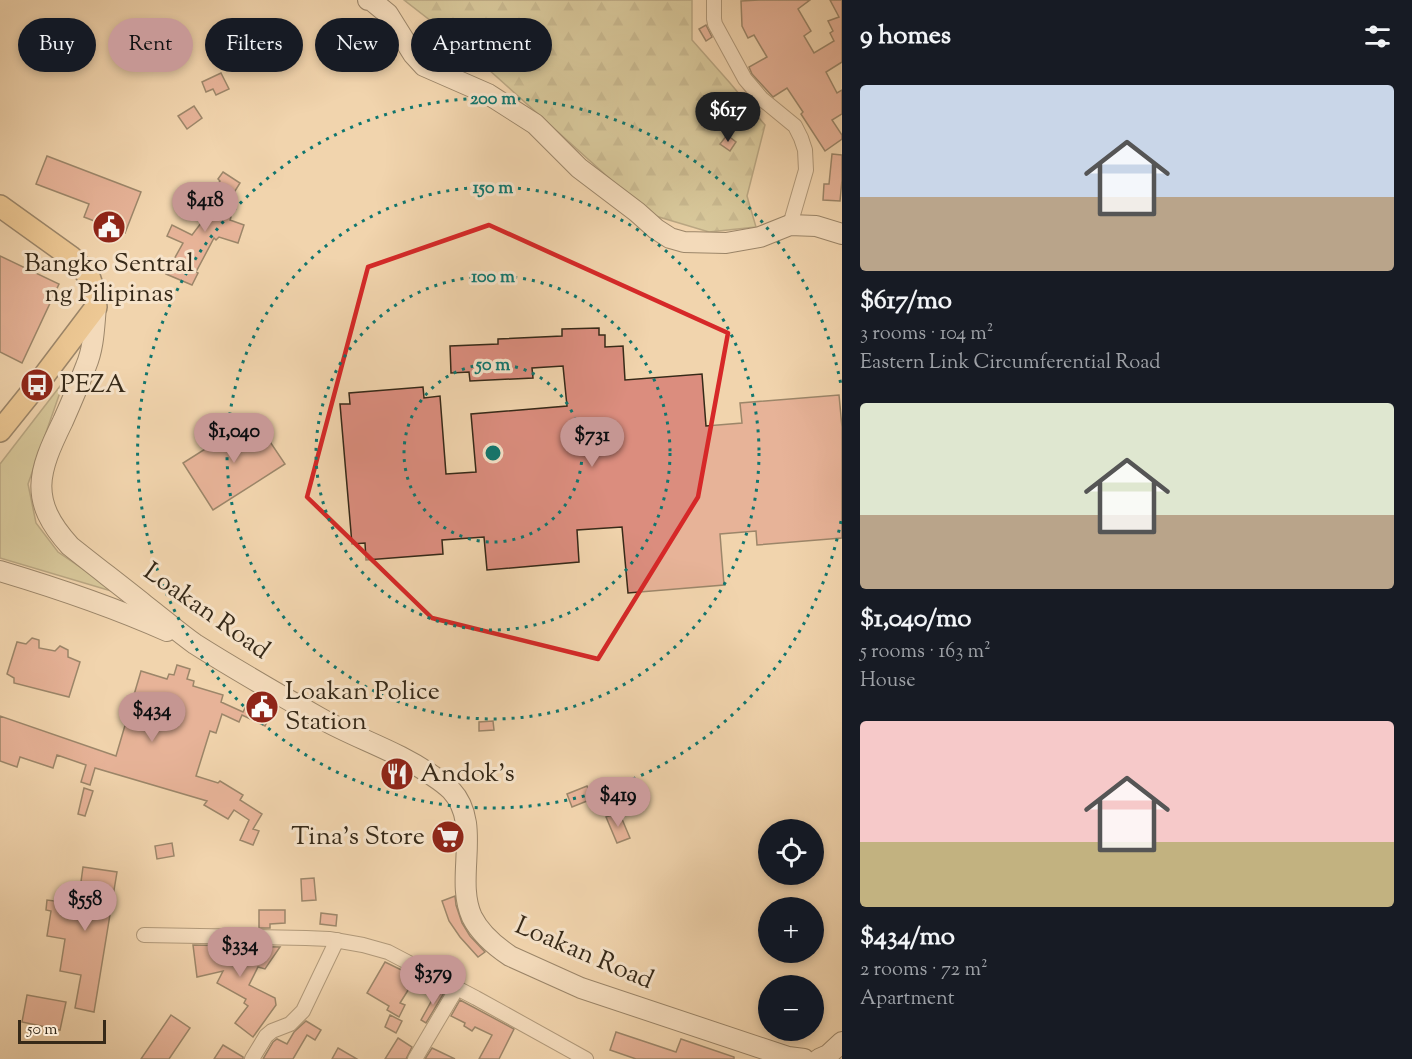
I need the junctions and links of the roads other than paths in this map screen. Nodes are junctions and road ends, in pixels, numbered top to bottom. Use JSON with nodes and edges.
{"nodes":[{"id":1,"x":368,"y":0,"type":"edge"},
{"id":2,"x":714,"y":0,"type":"edge"},
{"id":3,"x":0,"y":206,"type":"edge"},
{"id":4,"x":790,"y":225,"type":"junction"},
{"id":5,"x":842,"y":234,"type":"edge"},
{"id":6,"x":96,"y":307,"type":"junction"},
{"id":7,"x":0,"y":431,"type":"edge"},
{"id":8,"x":0,"y":572,"type":"edge"},
{"id":9,"x":193,"y":643,"type":"junction"},
{"id":10,"x":144,"y":935,"type":"dead end"},
{"id":11,"x":337,"y":940,"type":"junction"},
{"id":12,"x":457,"y":988,"type":"junction"},
{"id":13,"x":842,"y":1042,"type":"edge"},
{"id":14,"x":252,"y":1059,"type":"edge"},
{"id":15,"x":415,"y":1059,"type":"edge"},
{"id":16,"x":586,"y":1059,"type":"edge"},
{"id":17,"x":804,"y":1059,"type":"edge"},
{"id":18,"x":819,"y":1059,"type":"edge"}],
"edges":[{"from":1,"to":4,"type":"main road"},
{"from":2,"to":4,"type":"street"},
{"from":3,"to":6,"type":"main road","name":"Loakan Road"},
{"from":4,"to":5,"type":"main road"},
{"from":6,"to":7,"type":"main road"},
{"from":6,"to":9,"type":"main road","name":"Loakan Road"},
{"from":8,"to":9,"type":"main road"},
{"from":9,"to":17,"type":"main road","name":"Loakan Road"},
{"from":10,"to":11,"type":"street"},
{"from":11,"to":12,"type":"street"},
{"from":11,"to":14,"type":"street"},
{"from":12,"to":15,"type":"street"},
{"from":12,"to":16,"type":"street"},
{"from":13,"to":18,"type":"main road"}]}
